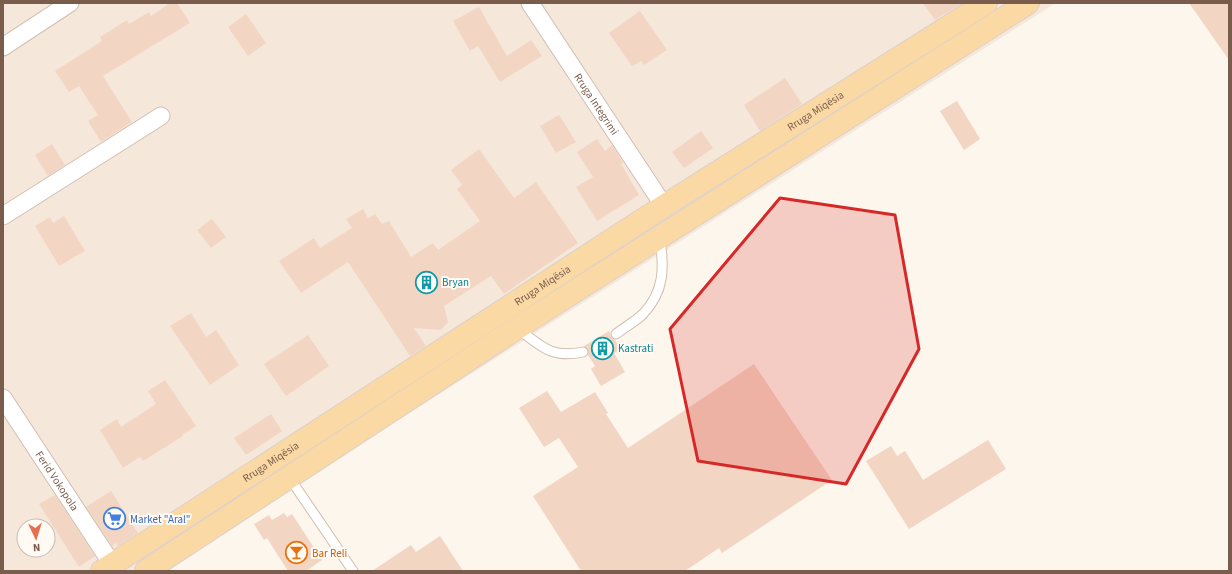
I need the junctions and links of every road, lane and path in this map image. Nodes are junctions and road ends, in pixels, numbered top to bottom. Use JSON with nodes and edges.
{"nodes":[{"id":1,"x":70,"y":3,"type":"edge"},
{"id":2,"x":530,"y":3,"type":"edge"},
{"id":3,"x":986,"y":3,"type":"edge"},
{"id":4,"x":1028,"y":3,"type":"edge"},
{"id":5,"x":3,"y":47,"type":"edge"},
{"id":6,"x":161,"y":116,"type":"dead end"},
{"id":7,"x":664,"y":206,"type":"junction"},
{"id":8,"x":3,"y":216,"type":"edge"},
{"id":9,"x":660,"y":239,"type":"junction"},
{"id":10,"x":517,"y":328,"type":"junction"},
{"id":11,"x":616,"y":334,"type":"dead end"},
{"id":12,"x":583,"y":352,"type":"dead end"},
{"id":13,"x":3,"y":398,"type":"edge"},
{"id":14,"x":289,"y":477,"type":"junction"},
{"id":15,"x":107,"y":568,"type":"edge"},
{"id":16,"x":146,"y":571,"type":"edge"},
{"id":17,"x":353,"y":571,"type":"edge"}],
"edges":[{"from":1,"to":5,"type":"street"},
{"from":2,"to":7,"type":"street","name":"Rruga Integrimi"},
{"from":3,"to":7,"type":"main road","name":"Rruga Miqësia"},
{"from":4,"to":9,"type":"main road","name":"Rruga Miqësia"},
{"from":6,"to":8,"type":"street"},
{"from":7,"to":15,"type":"main road","name":"Rruga Miqësia"},
{"from":9,"to":10,"type":"main road","name":"Rruga Miqësia"},
{"from":9,"to":11,"type":"lane"},
{"from":10,"to":12,"type":"lane"},
{"from":10,"to":14,"type":"main road","name":"Rruga Miqësia"},
{"from":13,"to":15,"type":"street","name":"Ferid Vokopola"},
{"from":14,"to":16,"type":"main road","name":"Rruga Miqësia"},
{"from":14,"to":17,"type":"lane"}]}
